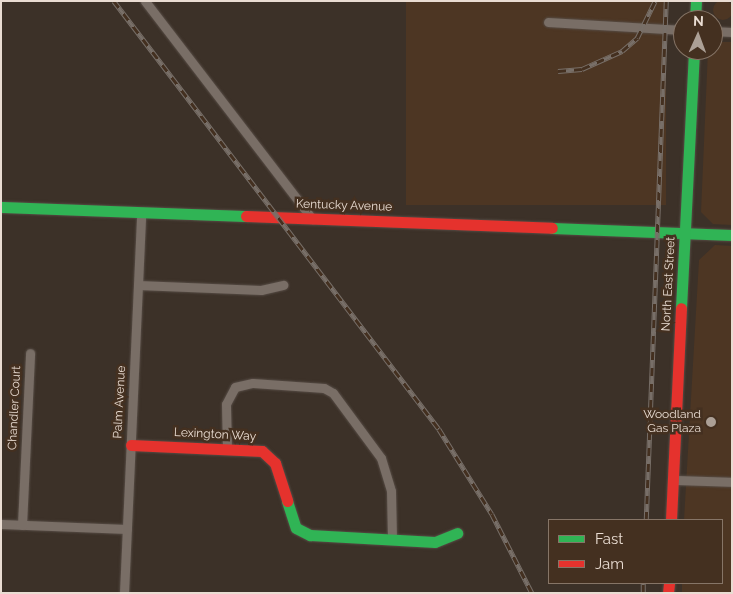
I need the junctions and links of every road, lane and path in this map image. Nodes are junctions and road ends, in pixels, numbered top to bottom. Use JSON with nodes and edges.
{"nodes":[{"id":1,"x":145,"y":1,"type":"edge"},
{"id":2,"x":548,"y":22,"type":"dead end"},
{"id":3,"x":673,"y":29,"type":"edge"},
{"id":4,"x":694,"y":60,"type":"edge"},
{"id":5,"x":1,"y":207,"type":"edge"},
{"id":6,"x":141,"y":212,"type":"junction"},
{"id":7,"x":312,"y":219,"type":"junction"},
{"id":8,"x":685,"y":234,"type":"junction"},
{"id":9,"x":732,"y":236,"type":"edge"},
{"id":10,"x":138,"y":285,"type":"junction"},
{"id":11,"x":283,"y":285,"type":"dead end"},
{"id":12,"x":30,"y":353,"type":"dead end"},
{"id":13,"x":131,"y":446,"type":"junction"},
{"id":14,"x":226,"y":449,"type":"junction"},
{"id":15,"x":673,"y":480,"type":"junction"},
{"id":16,"x":732,"y":482,"type":"edge"},
{"id":17,"x":671,"y":519,"type":"edge"},
{"id":18,"x":1,"y":524,"type":"edge"},
{"id":19,"x":22,"y":525,"type":"junction"},
{"id":20,"x":127,"y":529,"type":"junction"},
{"id":21,"x":457,"y":533,"type":"dead end"},
{"id":22,"x":392,"y":540,"type":"junction"},
{"id":23,"x":124,"y":593,"type":"edge"}],
"edges":[{"from":1,"to":7,"type":"street"},
{"from":2,"to":3,"type":"street"},
{"from":4,"to":8,"type":"street","name":"North East Street"},
{"from":5,"to":6,"type":"street","name":"Kentucky Avenue"},
{"from":6,"to":7,"type":"street","name":"Kentucky Avenue"},
{"from":6,"to":10,"type":"street","name":"Palm Avenue"},
{"from":7,"to":8,"type":"street","name":"Kentucky Avenue"},
{"from":8,"to":9,"type":"street","name":"Kentucky Avenue"},
{"from":8,"to":15,"type":"street","name":"North East Street"},
{"from":10,"to":11,"type":"street"},
{"from":10,"to":13,"type":"street","name":"Palm Avenue"},
{"from":12,"to":19,"type":"street","name":"Chandler Court"},
{"from":13,"to":14,"type":"street","name":"Lexington Way"},
{"from":13,"to":20,"type":"street","name":"Palm Avenue"},
{"from":14,"to":22,"type":"street","name":"Lexington Way"},
{"from":14,"to":22,"type":"street"},
{"from":15,"to":16,"type":"street"},
{"from":15,"to":17,"type":"street","name":"North East Street"},
{"from":18,"to":19,"type":"street"},
{"from":19,"to":20,"type":"street"},
{"from":20,"to":23,"type":"street","name":"Palm Avenue"},
{"from":21,"to":22,"type":"street"}]}
